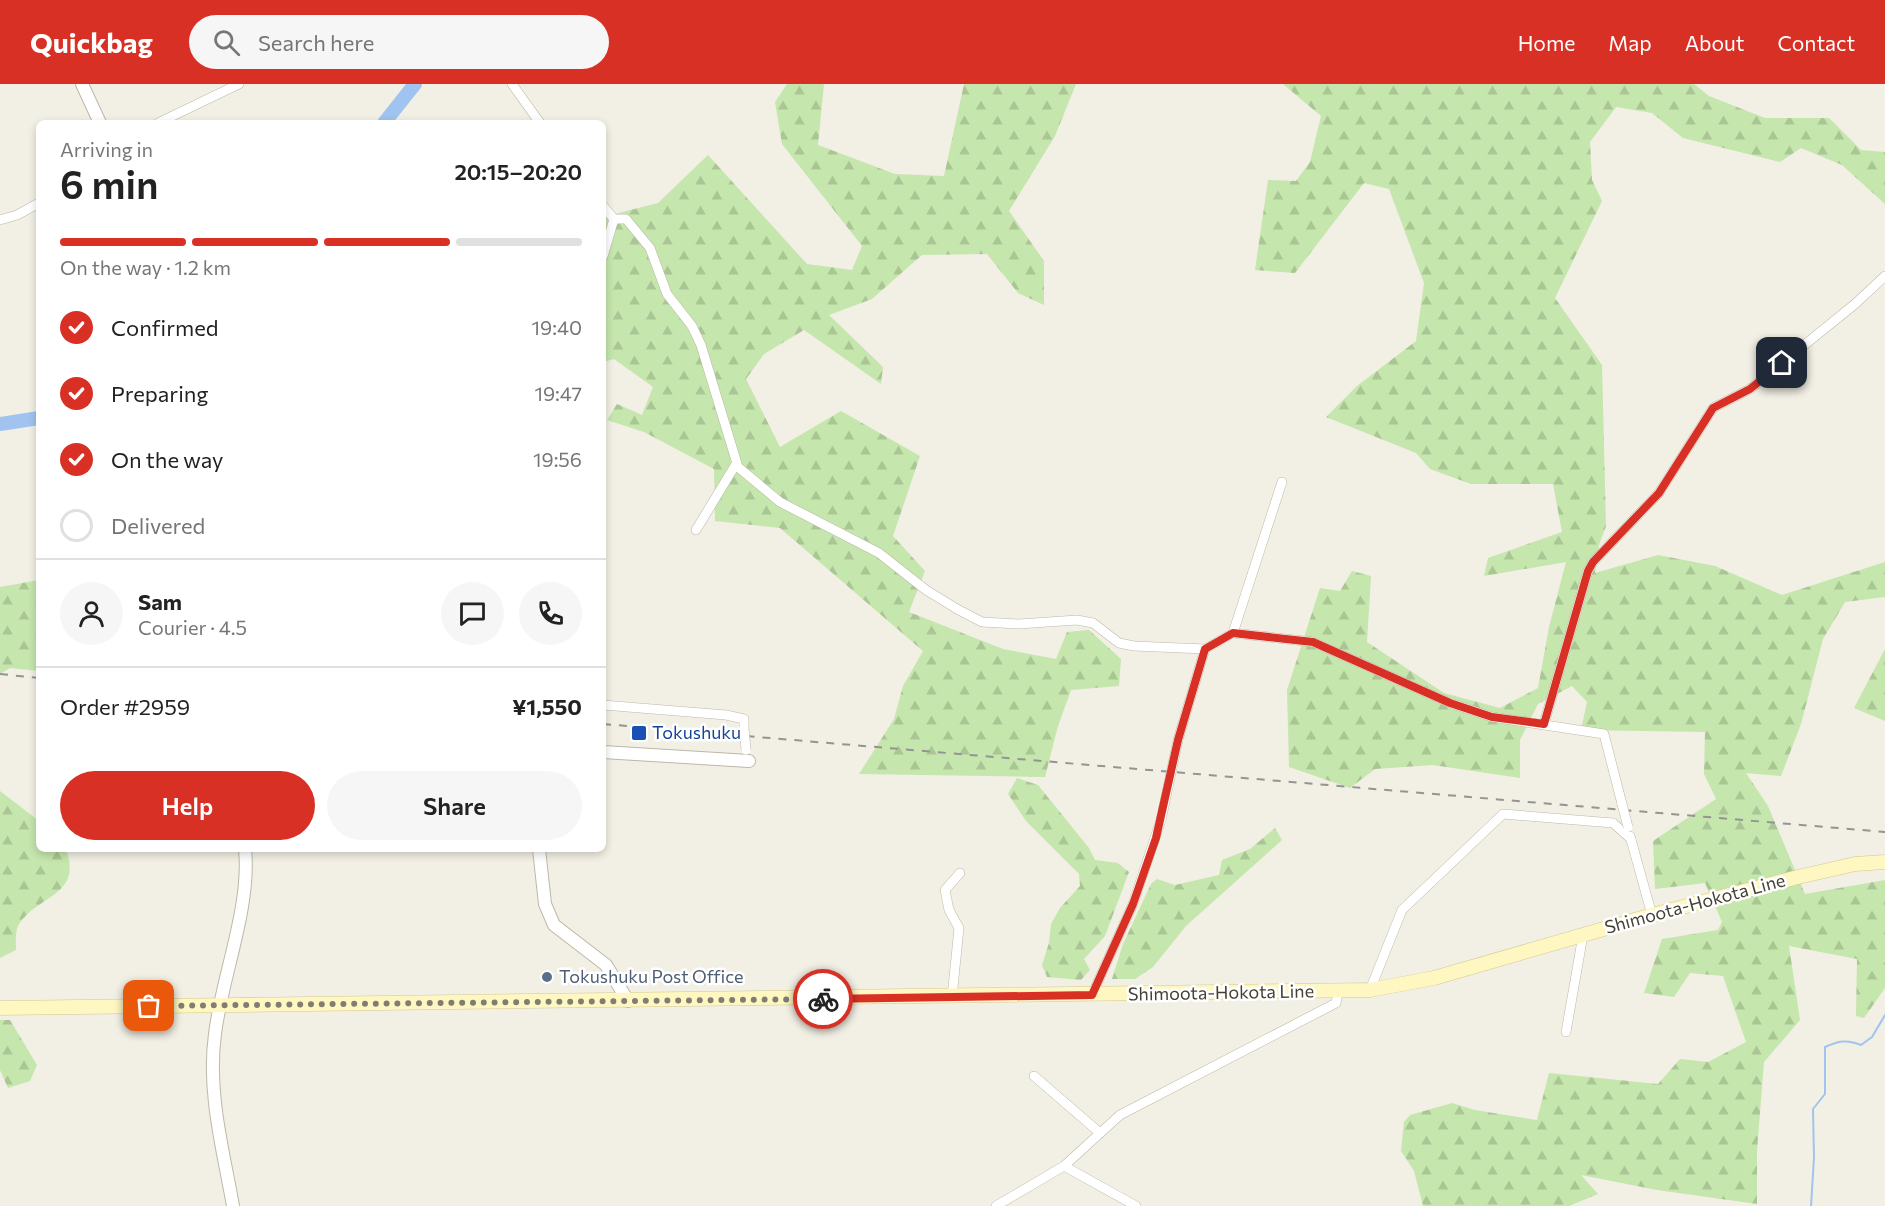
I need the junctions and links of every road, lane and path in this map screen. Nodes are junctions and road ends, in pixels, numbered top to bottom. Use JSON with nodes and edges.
{"nodes":[{"id":1,"x":82,"y":84,"type":"edge"},
{"id":2,"x":239,"y":84,"type":"edge"},
{"id":3,"x":512,"y":84,"type":"edge"},
{"id":4,"x":99,"y":120,"type":"edge"},
{"id":5,"x":164,"y":120,"type":"edge"},
{"id":6,"x":538,"y":120,"type":"edge"},
{"id":7,"x":36,"y":205,"type":"edge"},
{"id":8,"x":606,"y":209,"type":"edge"},
{"id":9,"x":615,"y":219,"type":"junction"},
{"id":10,"x":0,"y":220,"type":"edge"},
{"id":11,"x":606,"y":247,"type":"edge"},
{"id":12,"x":1885,"y":276,"type":"edge"},
{"id":13,"x":736,"y":464,"type":"junction"},
{"id":14,"x":1282,"y":482,"type":"dead end"},
{"id":15,"x":696,"y":531,"type":"dead end"},
{"id":16,"x":1233,"y":633,"type":"junction"},
{"id":17,"x":1205,"y":649,"type":"junction"},
{"id":18,"x":606,"y":705,"type":"edge"},
{"id":19,"x":1544,"y":724,"type":"junction"},
{"id":20,"x":606,"y":752,"type":"edge"},
{"id":21,"x":748,"y":756,"type":"joint"},
{"id":22,"x":1631,"y":839,"type":"junction"},
{"id":23,"x":245,"y":852,"type":"edge"},
{"id":24,"x":539,"y":852,"type":"edge"},
{"id":25,"x":1885,"y":862,"type":"edge"},
{"id":26,"x":960,"y":873,"type":"dead end"},
{"id":27,"x":1652,"y":915,"type":"junction"},
{"id":28,"x":1583,"y":934,"type":"junction"},
{"id":29,"x":1370,"y":990,"type":"junction"},
{"id":30,"x":1338,"y":992,"type":"junction"},
{"id":31,"x":1092,"y":995,"type":"junction"},
{"id":32,"x":952,"y":997,"type":"junction"},
{"id":33,"x":628,"y":1001,"type":"junction"},
{"id":34,"x":220,"y":1005,"type":"junction"},
{"id":35,"x":0,"y":1008,"type":"edge"},
{"id":36,"x":1566,"y":1032,"type":"dead end"},
{"id":37,"x":1034,"y":1076,"type":"dead end"},
{"id":38,"x":1100,"y":1133,"type":"junction"},
{"id":39,"x":1064,"y":1166,"type":"junction"},
{"id":40,"x":233,"y":1206,"type":"edge"},
{"id":41,"x":996,"y":1206,"type":"edge"},
{"id":42,"x":1137,"y":1206,"type":"edge"}],
"edges":[{"from":1,"to":4,"type":"street"},
{"from":2,"to":5,"type":"street"},
{"from":3,"to":6,"type":"street"},
{"from":7,"to":10,"type":"street"},
{"from":8,"to":9,"type":"street"},
{"from":9,"to":11,"type":"street"},
{"from":9,"to":13,"type":"street"},
{"from":12,"to":19,"type":"street"},
{"from":13,"to":15,"type":"street"},
{"from":13,"to":17,"type":"street"},
{"from":14,"to":16,"type":"street"},
{"from":16,"to":17,"type":"street"},
{"from":16,"to":19,"type":"street"},
{"from":17,"to":31,"type":"street","bridge":true},
{"from":18,"to":21,"type":"street","bridge":true},
{"from":19,"to":22,"type":"street","bridge":true},
{"from":20,"to":21,"type":"street"},
{"from":22,"to":27,"type":"street"},
{"from":22,"to":29,"type":"street"},
{"from":23,"to":34,"type":"street"},
{"from":24,"to":33,"type":"street"},
{"from":25,"to":27,"type":"main road","name":"Shimoota-Hokota Line"},
{"from":26,"to":32,"type":"street"},
{"from":27,"to":28,"type":"main road","name":"Shimoota-Hokota Line"},
{"from":28,"to":29,"type":"main road","name":"Shimoota-Hokota Line"},
{"from":28,"to":36,"type":"street"},
{"from":29,"to":30,"type":"main road","name":"Shimoota-Hokota Line"},
{"from":30,"to":31,"type":"main road","name":"Shimoota-Hokota Line"},
{"from":30,"to":38,"type":"street"},
{"from":31,"to":32,"type":"main road","name":"Shimoota-Hokota Line"},
{"from":32,"to":33,"type":"main road","name":"Shimoota-Hokota Line"},
{"from":33,"to":34,"type":"main road","name":"Shimoota-Hokota Line"},
{"from":34,"to":35,"type":"main road","name":"Shimoota-Hokota Line"},
{"from":34,"to":40,"type":"street"},
{"from":37,"to":38,"type":"street"},
{"from":38,"to":39,"type":"street"},
{"from":39,"to":41,"type":"street"},
{"from":39,"to":42,"type":"street"}]}
